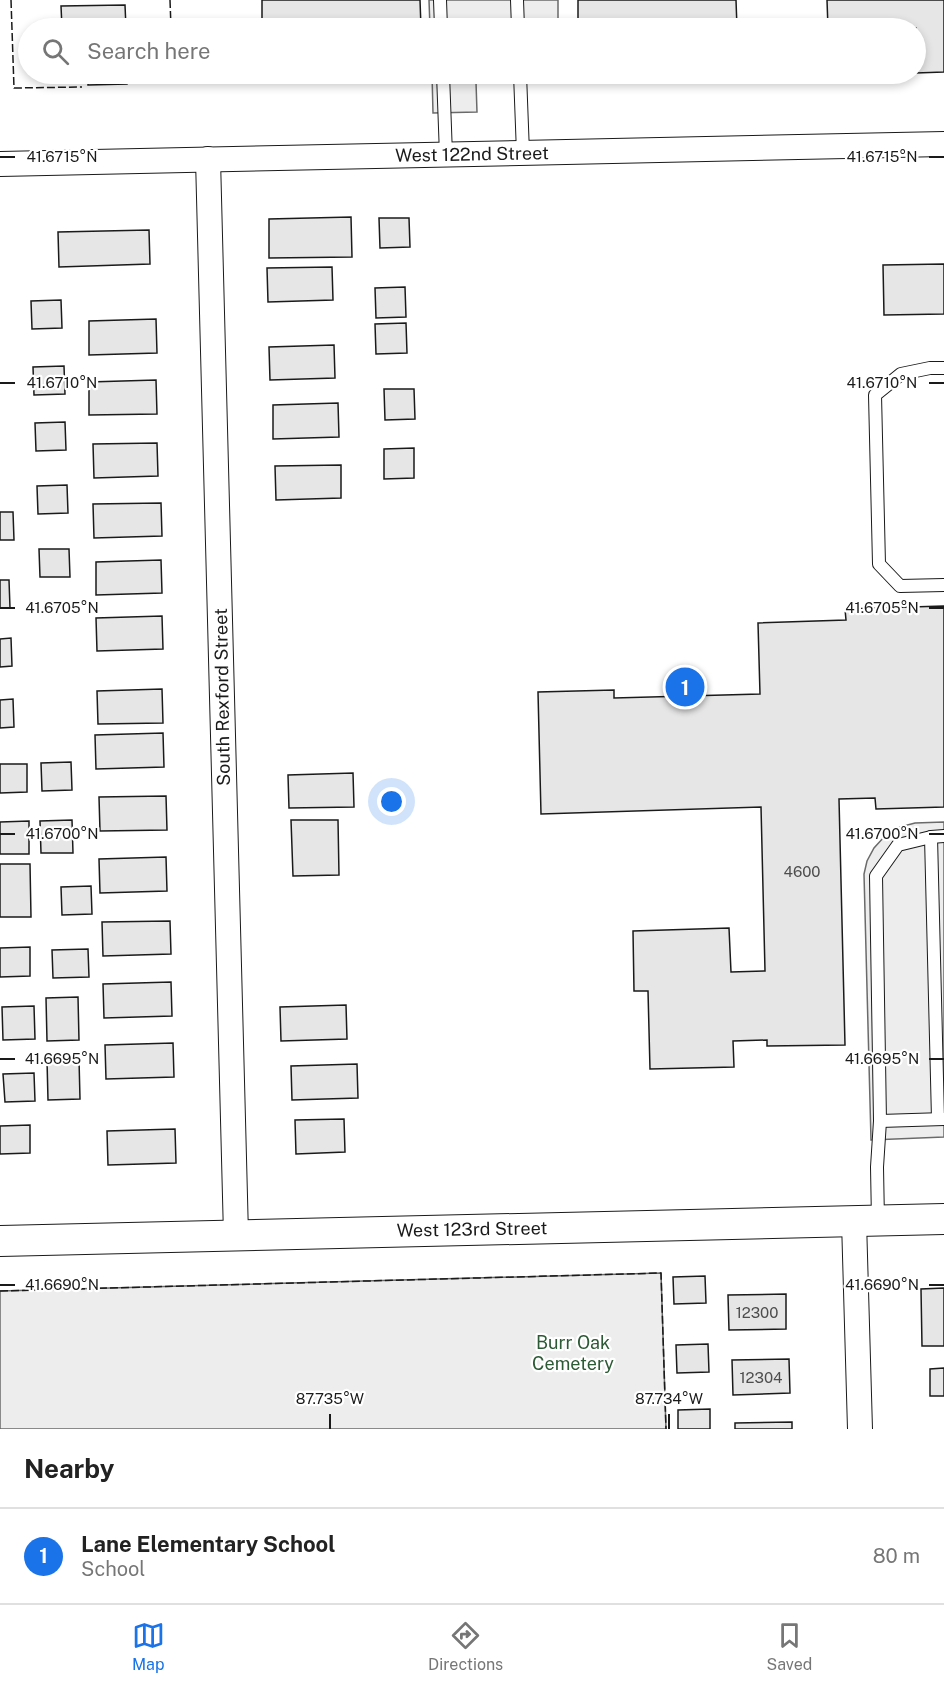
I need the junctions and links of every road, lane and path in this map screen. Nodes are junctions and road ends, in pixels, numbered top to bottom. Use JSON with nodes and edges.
{"nodes":[{"id":1,"x":440,"y":0,"type":"edge"},
{"id":2,"x":517,"y":0,"type":"edge"},
{"id":3,"x":441,"y":18,"type":"edge"},
{"id":4,"x":518,"y":18,"type":"edge"},
{"id":5,"x":443,"y":84,"type":"edge"},
{"id":6,"x":520,"y":84,"type":"edge"},
{"id":7,"x":944,"y":144,"type":"edge"},
{"id":8,"x":523,"y":153,"type":"junction"},
{"id":9,"x":446,"y":155,"type":"junction"},
{"id":10,"x":208,"y":159,"type":"junction"},
{"id":11,"x":0,"y":164,"type":"edge"},
{"id":12,"x":944,"y":368,"type":"edge"},
{"id":13,"x":944,"y":585,"type":"edge"},
{"id":14,"x":938,"y":836,"type":"edge"},
{"id":15,"x":941,"y":1119,"type":"edge"},
{"id":16,"x":880,"y":1121,"type":"junction"},
{"id":17,"x":944,"y":1219,"type":"edge"},
{"id":18,"x":866,"y":1221,"type":"junction"},
{"id":19,"x":236,"y":1235,"type":"junction"},
{"id":20,"x":0,"y":1240,"type":"edge"},
{"id":21,"x":860,"y":1429,"type":"edge"}],
"edges":[{"from":1,"to":3,"type":"lane"},
{"from":2,"to":4,"type":"lane"},
{"from":5,"to":9,"type":"lane"},
{"from":6,"to":8,"type":"lane"},
{"from":7,"to":8,"type":"street","name":"West 122nd Street"},
{"from":8,"to":9,"type":"street","name":"West 122nd Street"},
{"from":9,"to":10,"type":"street","name":"West 122nd Street"},
{"from":10,"to":11,"type":"street","name":"West 122nd Street"},
{"from":10,"to":19,"type":"street","name":"South Rexford Street"},
{"from":12,"to":13,"type":"lane"},
{"from":14,"to":15,"type":"lane"},
{"from":14,"to":16,"type":"lane"},
{"from":15,"to":16,"type":"lane"},
{"from":16,"to":18,"type":"lane"},
{"from":17,"to":18,"type":"street","name":"West 123rd Street"},
{"from":18,"to":19,"type":"street","name":"West 123rd Street"},
{"from":18,"to":21,"type":"street"},
{"from":19,"to":20,"type":"street","name":"West 123rd Street"}]}
